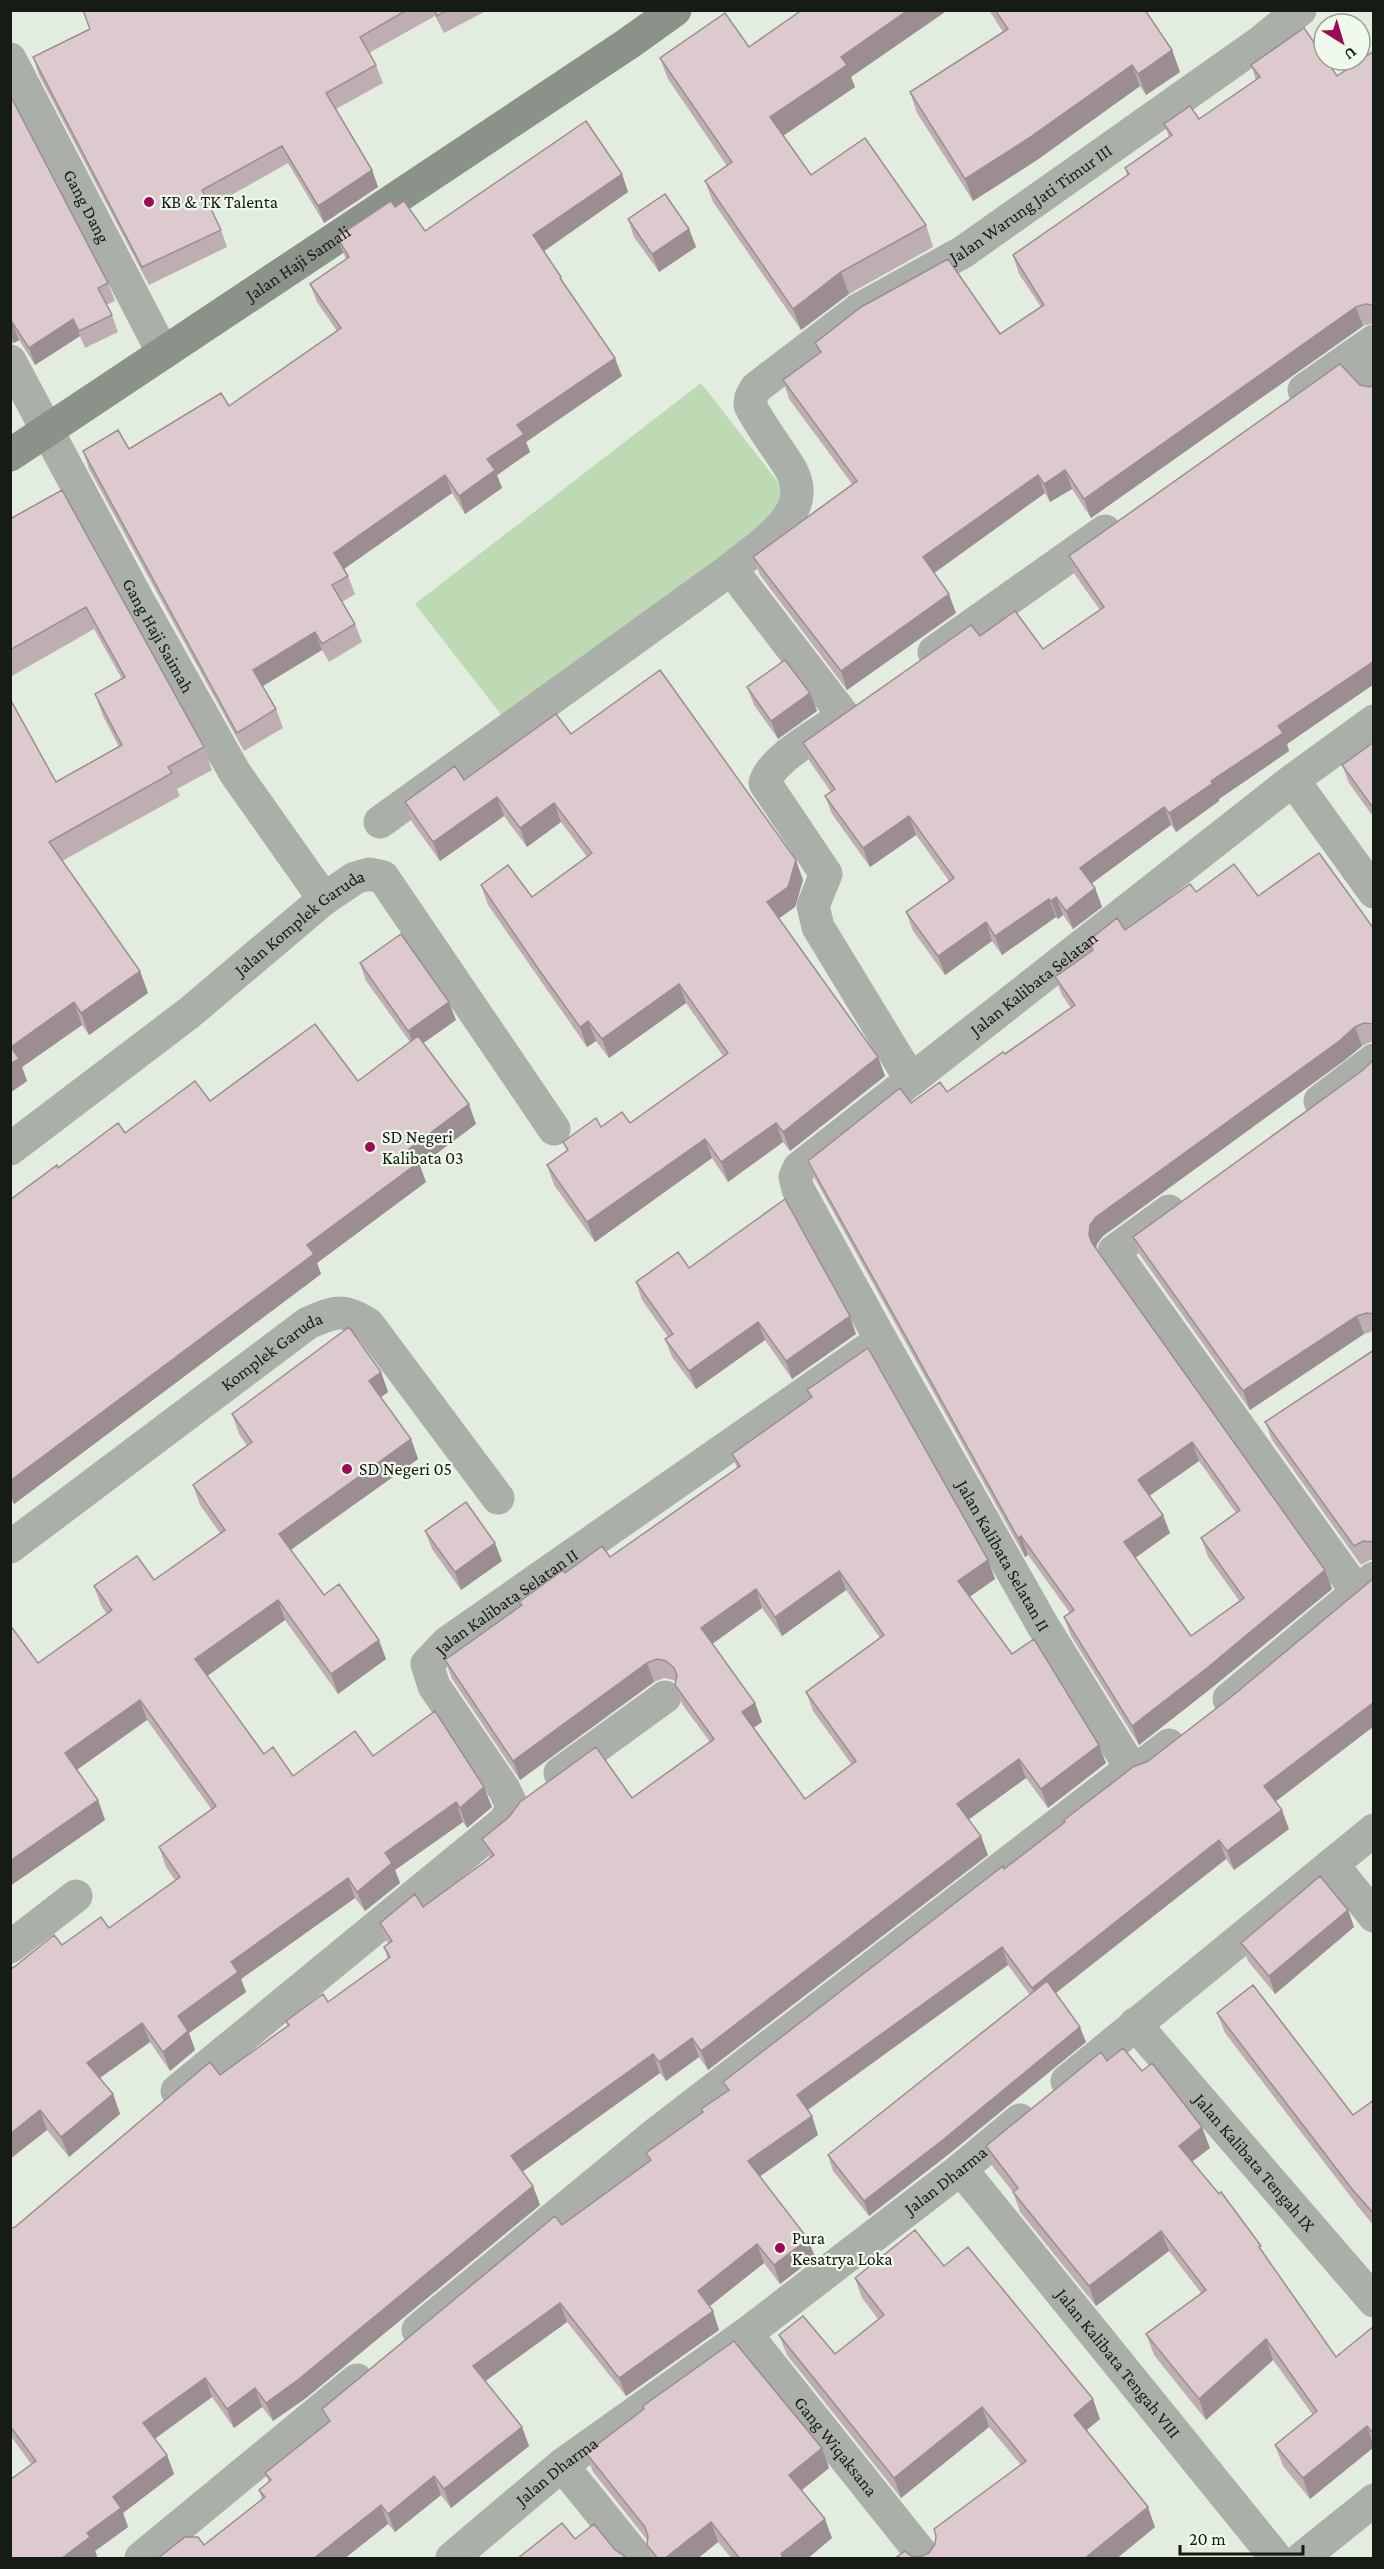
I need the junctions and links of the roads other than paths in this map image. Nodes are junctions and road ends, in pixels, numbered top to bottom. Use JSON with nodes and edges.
{"nodes":[{"id":1,"x":675,"y":10,"type":"edge"},
{"id":2,"x":1300,"y":10,"type":"edge"},
{"id":3,"x":10,"y":59,"type":"edge"},
{"id":4,"x":1362,"y":349,"type":"edge"},
{"id":5,"x":163,"y":353,"type":"junction"},
{"id":6,"x":10,"y":361,"type":"edge"},
{"id":7,"x":1374,"y":387,"type":"edge"},
{"id":8,"x":1283,"y":405,"type":"edge"},
{"id":9,"x":47,"y":432,"type":"junction"},
{"id":10,"x":10,"y":455,"type":"edge"},
{"id":11,"x":1127,"y":515,"type":"edge"},
{"id":12,"x":731,"y":569,"type":"junction"},
{"id":13,"x":912,"y":667,"type":"edge"},
{"id":14,"x":1374,"y":721,"type":"edge"},
{"id":15,"x":1293,"y":780,"type":"junction"},
{"id":16,"x":380,"y":822,"type":"dead end"},
{"id":17,"x":1374,"y":892,"type":"edge"},
{"id":18,"x":324,"y":899,"type":"junction"},
{"id":19,"x":1374,"y":1060,"type":"edge"},
{"id":20,"x":911,"y":1080,"type":"junction"},
{"id":21,"x":1299,"y":1117,"type":"edge"},
{"id":22,"x":554,"y":1129,"type":"dead end"},
{"id":23,"x":10,"y":1149,"type":"edge"},
{"id":24,"x":798,"y":1189,"type":"joint"},
{"id":25,"x":1192,"y":1195,"type":"edge"},
{"id":26,"x":881,"y":1340,"type":"junction"},
{"id":27,"x":1275,"y":1416,"type":"edge"},
{"id":28,"x":1245,"y":1436,"type":"junction"},
{"id":29,"x":498,"y":1498,"type":"dead end"},
{"id":30,"x":10,"y":1547,"type":"edge"},
{"id":31,"x":1365,"y":1585,"type":"edge"},
{"id":32,"x":665,"y":1697,"type":"dead end"},
{"id":33,"x":1131,"y":1768,"type":"junction"},
{"id":34,"x":513,"y":1808,"type":"junction"},
{"id":35,"x":1374,"y":1830,"type":"edge"},
{"id":36,"x":1332,"y":1864,"type":"junction"},
{"id":37,"x":76,"y":1896,"type":"dead end"},
{"id":38,"x":1374,"y":1916,"type":"edge"},
{"id":39,"x":10,"y":1947,"type":"edge"},
{"id":40,"x":1136,"y":2024,"type":"junction"},
{"id":41,"x":152,"y":2112,"type":"edge"},
{"id":42,"x":962,"y":2169,"type":"junction"},
{"id":43,"x":1374,"y":2301,"type":"edge"},
{"id":44,"x":746,"y":2334,"type":"junction"},
{"id":45,"x":562,"y":2464,"type":"junction"},
{"id":46,"x":1374,"y":2500,"type":"edge"},
{"id":47,"x":141,"y":2559,"type":"edge"},
{"id":48,"x":452,"y":2559,"type":"edge"},
{"id":49,"x":637,"y":2559,"type":"edge"},
{"id":50,"x":925,"y":2559,"type":"edge"},
{"id":51,"x":1276,"y":2559,"type":"edge"},
{"id":52,"x":1302,"y":2559,"type":"edge"}],
"edges":[{"from":1,"to":5,"type":"street","name":"Jalan Haji Samali"},
{"from":2,"to":12,"type":"street","name":"Jalan Warung Jati Timur III"},
{"from":3,"to":5,"type":"street","name":"Gang Dang"},
{"from":4,"to":7,"type":"street"},
{"from":4,"to":8,"type":"street"},
{"from":5,"to":9,"type":"street","name":"Jalan Haji Samali"},
{"from":6,"to":9,"type":"street","name":"Gang Haji Saimah"},
{"from":9,"to":10,"type":"street","name":"Jalan Haji Samali"},
{"from":9,"to":18,"type":"street","name":"Gang Haji Saimah"},
{"from":11,"to":13,"type":"street"},
{"from":12,"to":16,"type":"street"},
{"from":12,"to":20,"type":"street"},
{"from":14,"to":15,"type":"street","name":"Jalan Kalibata Selatan"},
{"from":15,"to":17,"type":"street"},
{"from":15,"to":20,"type":"street","name":"Jalan Kalibata Selatan"},
{"from":18,"to":22,"type":"street","name":"Jalan Komplek Garuda"},
{"from":18,"to":23,"type":"street","name":"Jalan Komplek Garuda"},
{"from":19,"to":21,"type":"street"},
{"from":20,"to":24,"type":"street","name":"Jalan Kalibata Selatan"},
{"from":24,"to":26,"type":"street","name":"Jalan Kalibata Selatan II"},
{"from":25,"to":28,"type":"street"},
{"from":26,"to":33,"type":"street","name":"Jalan Kalibata Selatan II"},
{"from":26,"to":34,"type":"street","name":"Jalan Kalibata Selatan II"},
{"from":27,"to":28,"type":"street"},
{"from":28,"to":31,"type":"street"},
{"from":29,"to":30,"type":"street","name":"Komplek Garuda"},
{"from":31,"to":33,"type":"street"},
{"from":32,"to":34,"type":"street"},
{"from":33,"to":47,"type":"street"},
{"from":34,"to":41,"type":"street"},
{"from":35,"to":36,"type":"street","name":"Jalan Dharma"},
{"from":36,"to":38,"type":"street"},
{"from":36,"to":40,"type":"street","name":"Jalan Dharma"},
{"from":37,"to":39,"type":"street"},
{"from":40,"to":42,"type":"street","name":"Jalan Dharma"},
{"from":40,"to":43,"type":"street","name":"Jalan Kalibata Tengah IX"},
{"from":42,"to":44,"type":"street","name":"Jalan Dharma"},
{"from":42,"to":51,"type":"street","name":"Jalan Kalibata Tengah VIII"},
{"from":44,"to":45,"type":"street","name":"Jalan Dharma"},
{"from":44,"to":50,"type":"street","name":"Gang Wiqaksana"},
{"from":45,"to":48,"type":"street","name":"Jalan Dharma"},
{"from":45,"to":49,"type":"street"},
{"from":46,"to":52,"type":"street"}]}
